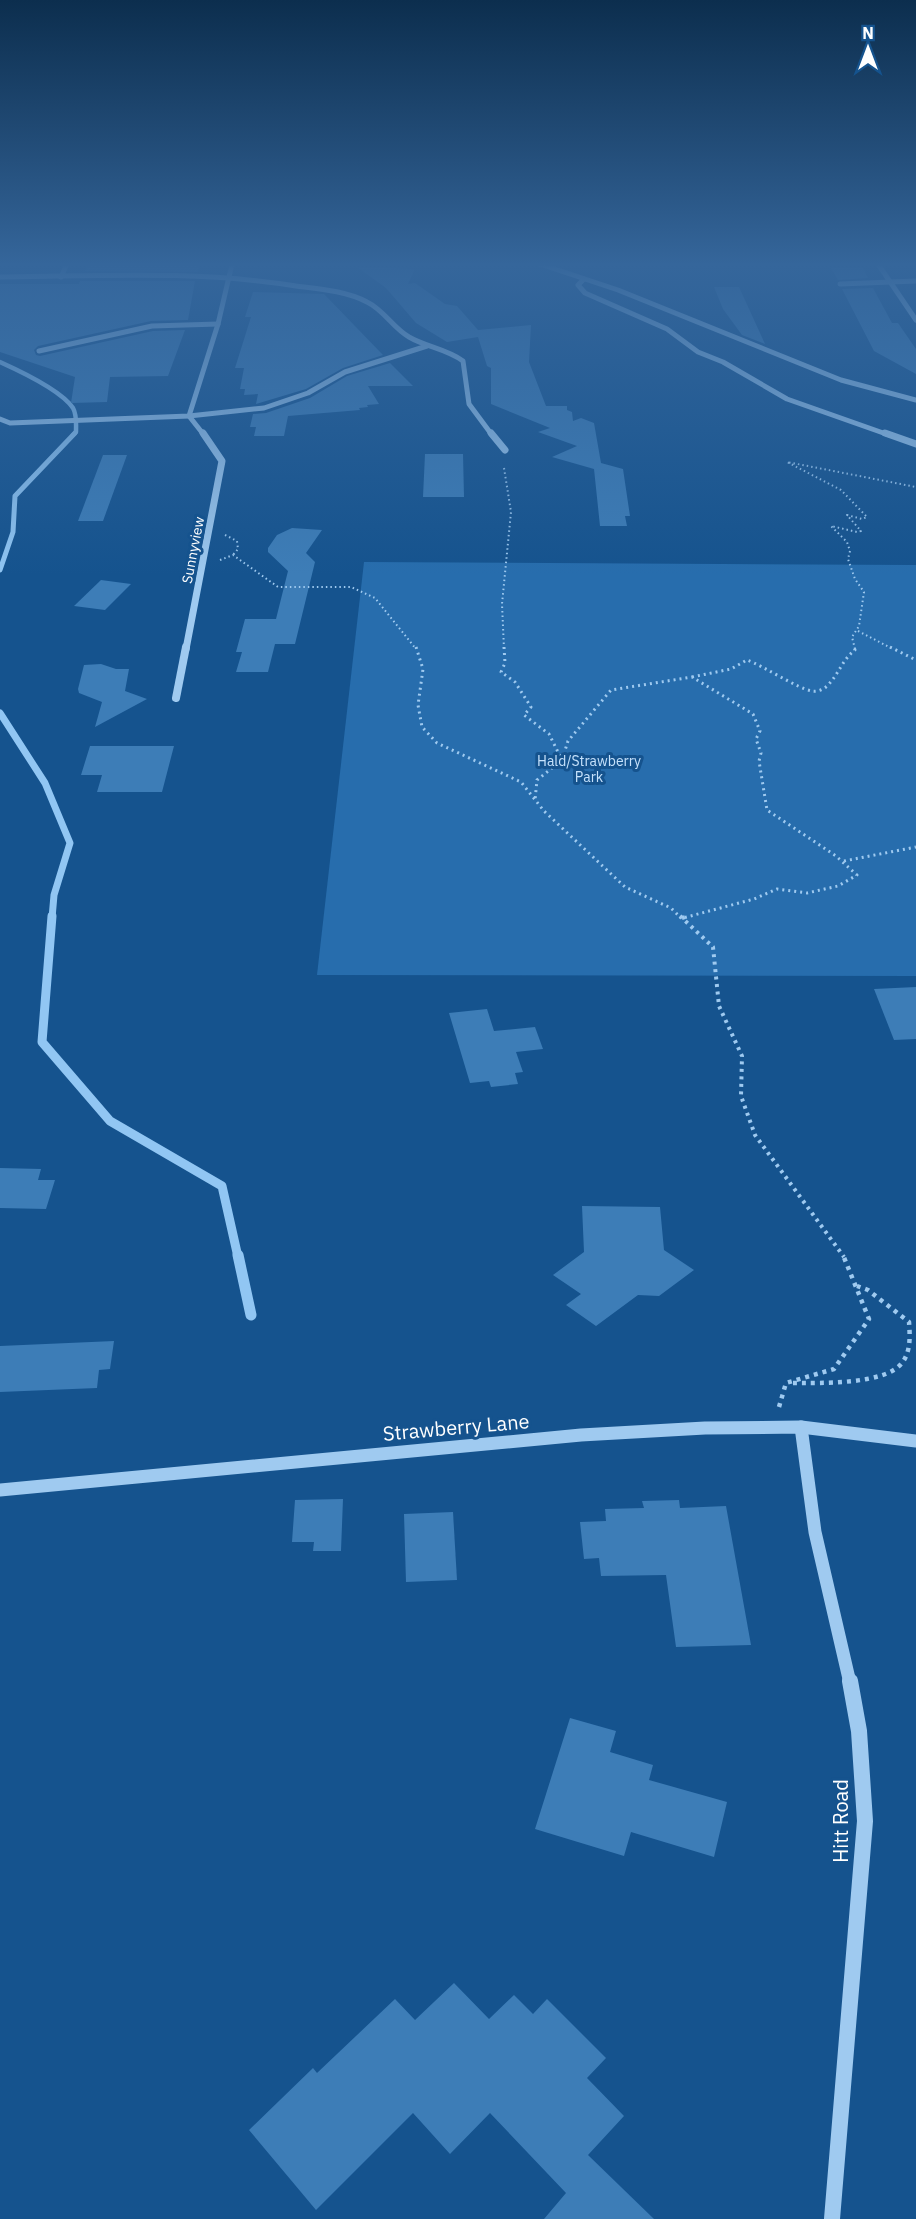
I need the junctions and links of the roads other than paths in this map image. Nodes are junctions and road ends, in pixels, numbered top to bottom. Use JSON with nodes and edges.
{"nodes":[{"id":1,"x":204,"y":368,"type":"edge"},
{"id":2,"x":359,"y":368,"type":"edge"},
{"id":3,"x":464,"y":368,"type":"edge"},
{"id":4,"x":731,"y":368,"type":"edge"},
{"id":5,"x":809,"y":368,"type":"edge"},
{"id":6,"x":916,"y":400,"type":"edge"},
{"id":7,"x":189,"y":416,"type":"junction"},
{"id":8,"x":0,"y":419,"type":"edge"},
{"id":9,"x":10,"y":423,"type":"junction"},
{"id":10,"x":0,"y":428,"type":"edge"},
{"id":11,"x":916,"y":444,"type":"edge"},
{"id":12,"x":505,"y":450,"type":"road end"},
{"id":13,"x":176,"y":698,"type":"dead end"},
{"id":14,"x":801,"y":1427,"type":"junction"},
{"id":15,"x":916,"y":1441,"type":"edge"},
{"id":16,"x":0,"y":1490,"type":"edge"},
{"id":17,"x":831,"y":2219,"type":"edge"}],
"edges":[{"from":1,"to":7,"type":"street"},
{"from":2,"to":7,"type":"street"},
{"from":3,"to":12,"type":"street"},
{"from":4,"to":11,"type":"street"},
{"from":5,"to":6,"type":"street"},
{"from":7,"to":9,"type":"street"},
{"from":7,"to":13,"type":"street","name":"Sunnyview"},
{"from":8,"to":9,"type":"street"},
{"from":9,"to":10,"type":"street"},
{"from":14,"to":15,"type":"street","name":"Strawberry Lane"},
{"from":14,"to":16,"type":"street","name":"Strawberry Lane"},
{"from":14,"to":17,"type":"street","name":"Hitt Road"}]}
